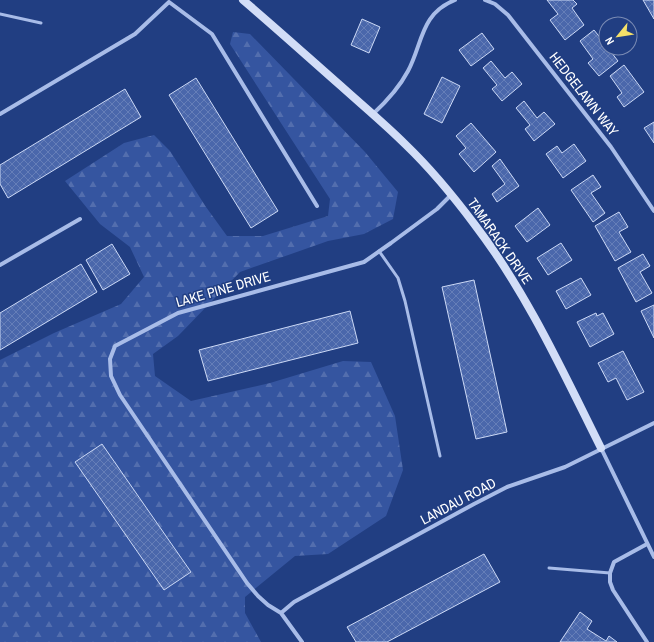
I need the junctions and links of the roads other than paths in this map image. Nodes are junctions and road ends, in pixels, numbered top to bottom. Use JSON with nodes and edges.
{"nodes":[{"id":1,"x":243,"y":0,"type":"edge"},
{"id":2,"x":455,"y":0,"type":"edge"},
{"id":3,"x":485,"y":0,"type":"edge"},
{"id":4,"x":170,"y":1,"type":"edge"},
{"id":5,"x":0,"y":14,"type":"edge"},
{"id":6,"x":41,"y":23,"type":"dead end"},
{"id":7,"x":0,"y":114,"type":"edge"},
{"id":8,"x":373,"y":114,"type":"junction"},
{"id":9,"x":452,"y":195,"type":"junction"},
{"id":10,"x":317,"y":206,"type":"dead end"},
{"id":11,"x":654,"y":211,"type":"edge"},
{"id":12,"x":80,"y":219,"type":"dead end"},
{"id":13,"x":379,"y":251,"type":"junction"},
{"id":14,"x":0,"y":265,"type":"edge"},
{"id":15,"x":654,"y":423,"type":"edge"},
{"id":16,"x":601,"y":448,"type":"junction"},
{"id":17,"x":440,"y":456,"type":"dead end"},
{"id":18,"x":647,"y":544,"type":"junction"},
{"id":19,"x":654,"y":557,"type":"edge"},
{"id":20,"x":549,"y":568,"type":"dead end"},
{"id":21,"x":610,"y":572,"type":"junction"},
{"id":22,"x":281,"y":613,"type":"junction"},
{"id":23,"x":302,"y":642,"type":"edge"},
{"id":24,"x":647,"y":642,"type":"edge"}],
"edges":[{"from":1,"to":8,"type":"street","name":"TAMARACK DRIVE"},
{"from":2,"to":8,"type":"street"},
{"from":3,"to":11,"type":"street","name":"HEDGELAWN WAY"},
{"from":4,"to":7,"type":"street"},
{"from":4,"to":10,"type":"street"},
{"from":5,"to":6,"type":"lane"},
{"from":8,"to":9,"type":"street","name":"TAMARACK DRIVE"},
{"from":9,"to":13,"type":"street","name":"LAKE PINE DRIVE"},
{"from":9,"to":16,"type":"street","name":"TAMARACK DRIVE"},
{"from":12,"to":14,"type":"street"},
{"from":13,"to":17,"type":"lane"},
{"from":13,"to":22,"type":"street","name":"LAKE PINE DRIVE"},
{"from":15,"to":16,"type":"street","name":"LANDAU ROAD"},
{"from":16,"to":18,"type":"street","name":"TAMARACK DRIVE"},
{"from":16,"to":22,"type":"street","name":"LANDAU ROAD"},
{"from":18,"to":19,"type":"street","name":"TAMARACK DRIVE"},
{"from":18,"to":21,"type":"street"},
{"from":20,"to":21,"type":"lane"},
{"from":21,"to":24,"type":"street"},
{"from":22,"to":23,"type":"street"}]}
